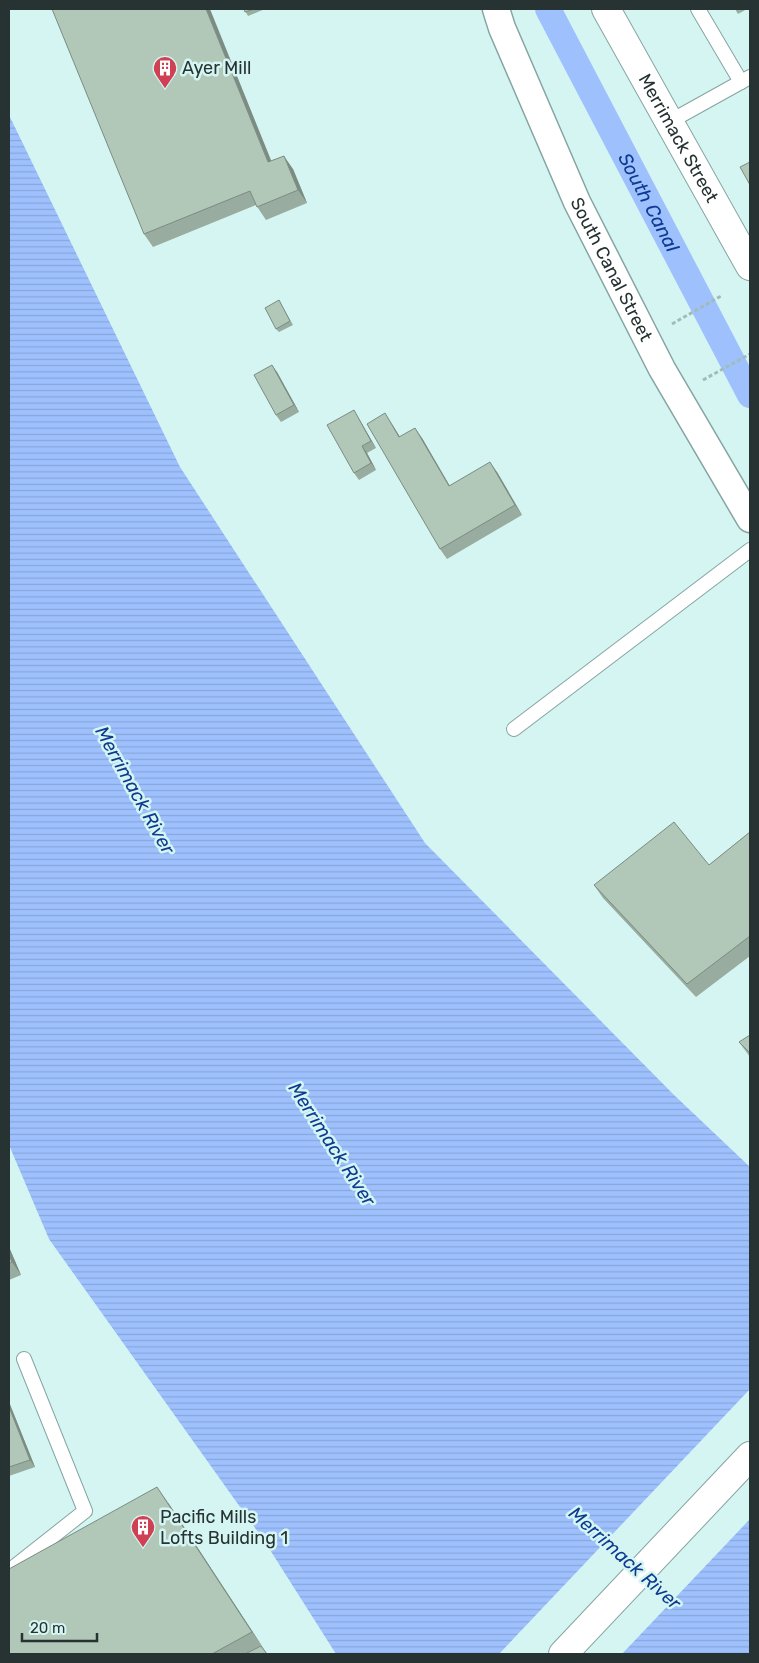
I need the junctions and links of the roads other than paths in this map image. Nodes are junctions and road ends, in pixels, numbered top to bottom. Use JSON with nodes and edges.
{"nodes":[{"id":1,"x":496,"y":9,"type":"edge"},
{"id":2,"x":606,"y":9,"type":"edge"},
{"id":3,"x":698,"y":9,"type":"edge"},
{"id":4,"x":745,"y":79,"type":"edge"},
{"id":5,"x":669,"y":122,"type":"junction"},
{"id":6,"x":750,"y":266,"type":"edge"},
{"id":7,"x":750,"y":519,"type":"edge"},
{"id":8,"x":750,"y":550,"type":"edge"},
{"id":9,"x":514,"y":729,"type":"dead end"},
{"id":10,"x":24,"y":1359,"type":"dead end"},
{"id":11,"x":750,"y":1456,"type":"edge"},
{"id":12,"x":9,"y":1571,"type":"edge"},
{"id":13,"x":562,"y":1654,"type":"edge"}],
"edges":[{"from":1,"to":7,"type":"street","name":"South Canal Street"},
{"from":2,"to":5,"type":"main road","name":"Merrimack Street"},
{"from":3,"to":4,"type":"lane"},
{"from":4,"to":5,"type":"lane"},
{"from":5,"to":6,"type":"main road","name":"Merrimack Street"},
{"from":8,"to":9,"type":"lane"},
{"from":10,"to":12,"type":"lane"},
{"from":11,"to":13,"type":"main road"}]}
